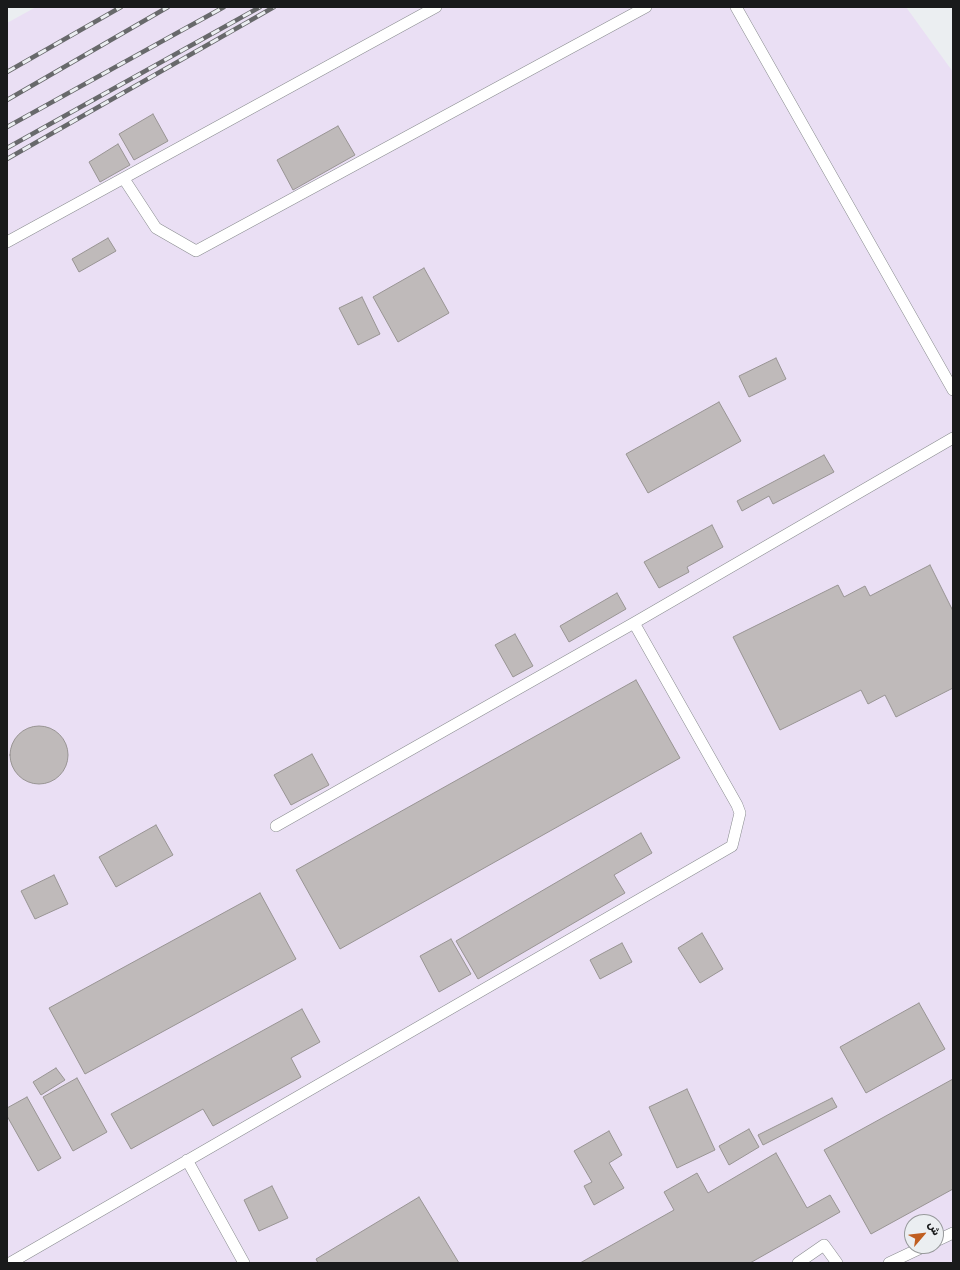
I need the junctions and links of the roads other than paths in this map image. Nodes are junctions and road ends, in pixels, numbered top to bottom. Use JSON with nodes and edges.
{"nodes":[{"id":1,"x":436,"y":7,"type":"edge"},
{"id":2,"x":646,"y":7,"type":"edge"},
{"id":3,"x":736,"y":7,"type":"edge"},
{"id":4,"x":124,"y":179,"type":"junction"},
{"id":5,"x":7,"y":242,"type":"edge"},
{"id":6,"x":953,"y":390,"type":"edge"},
{"id":7,"x":953,"y":438,"type":"edge"},
{"id":8,"x":634,"y":623,"type":"junction"},
{"id":9,"x":276,"y":826,"type":"dead end"},
{"id":10,"x":187,"y":1160,"type":"junction"},
{"id":11,"x":909,"y":1254,"type":"edge"},
{"id":12,"x":10,"y":1263,"type":"edge"},
{"id":13,"x":244,"y":1263,"type":"edge"},
{"id":14,"x":798,"y":1263,"type":"edge"},
{"id":15,"x":837,"y":1263,"type":"edge"},
{"id":16,"x":890,"y":1263,"type":"edge"}],
"edges":[{"from":1,"to":4,"type":"lane"},
{"from":2,"to":4,"type":"lane"},
{"from":3,"to":6,"type":"lane"},
{"from":4,"to":5,"type":"lane"},
{"from":7,"to":8,"type":"lane"},
{"from":8,"to":9,"type":"lane"},
{"from":8,"to":10,"type":"lane"},
{"from":10,"to":12,"type":"lane"},
{"from":10,"to":13,"type":"lane"},
{"from":11,"to":16,"type":"lane"},
{"from":14,"to":15,"type":"lane"}]}
